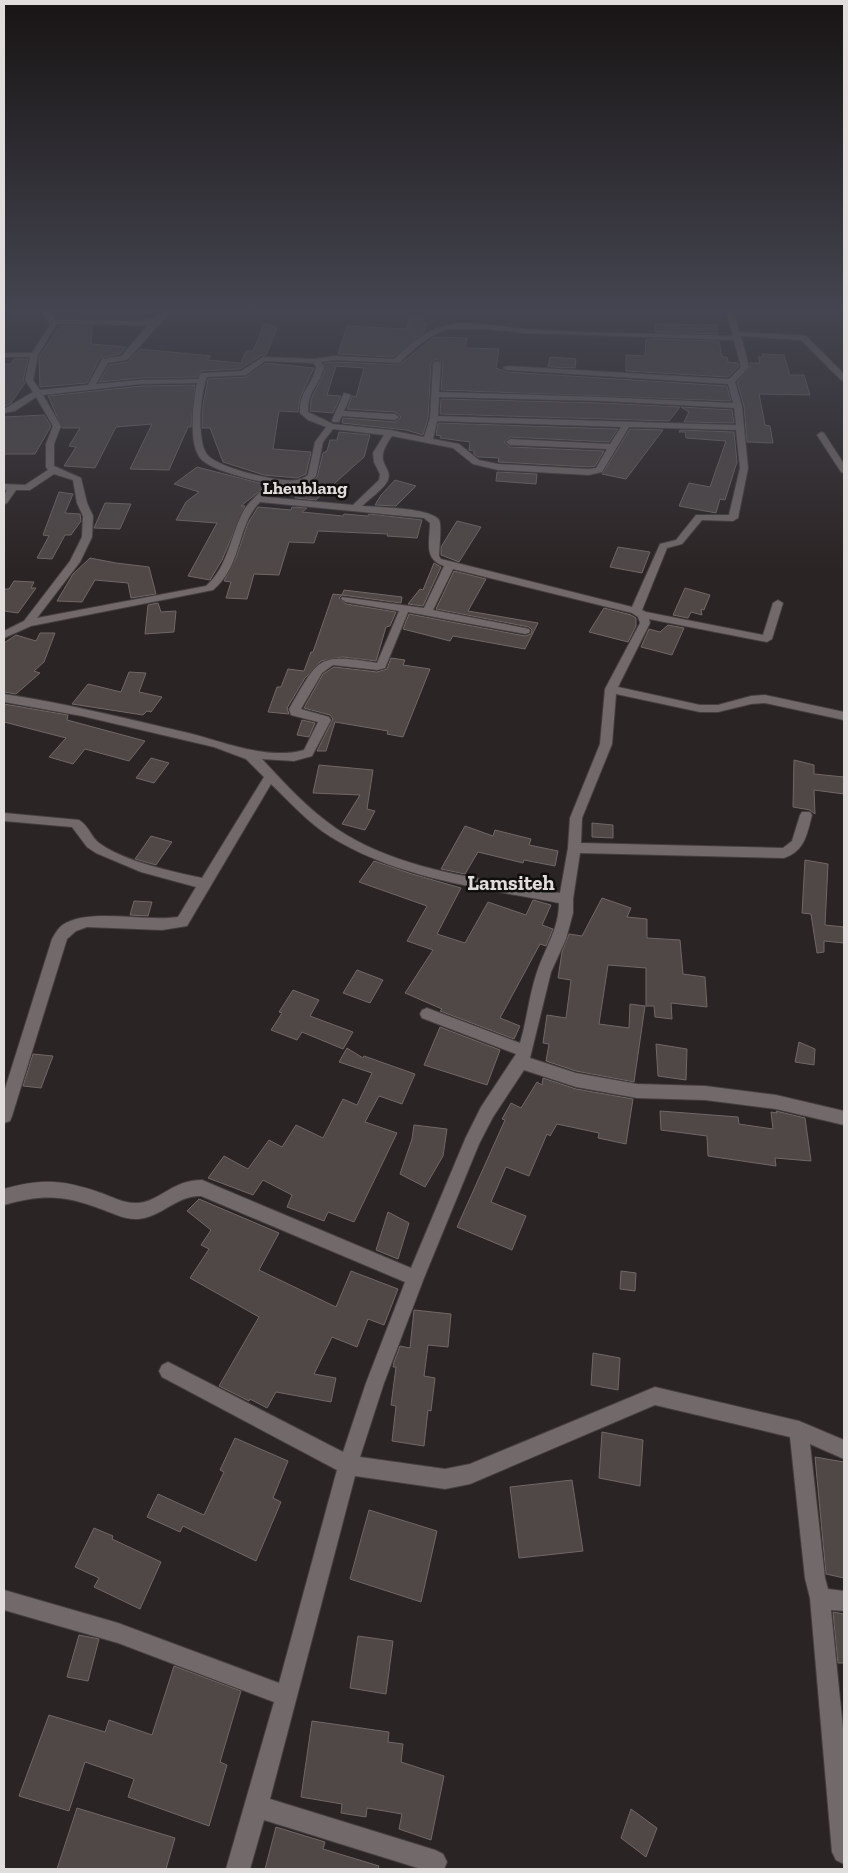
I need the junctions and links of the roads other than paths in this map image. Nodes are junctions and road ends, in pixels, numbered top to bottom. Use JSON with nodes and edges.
{"nodes":[{"id":1,"x":29,"y":398,"type":"edge"},
{"id":2,"x":41,"y":398,"type":"edge"},
{"id":3,"x":198,"y":398,"type":"edge"},
{"id":4,"x":305,"y":398,"type":"edge"},
{"id":5,"x":346,"y":398,"type":"edge"},
{"id":6,"x":434,"y":398,"type":"edge"},
{"id":7,"x":475,"y":398,"type":"edge"},
{"id":8,"x":736,"y":398,"type":"edge"},
{"id":9,"x":738,"y":406,"type":"junction"},
{"id":10,"x":582,"y":410,"type":"junction"},
{"id":11,"x":4,"y":411,"type":"edge"},
{"id":12,"x":340,"y":413,"type":"junction"},
{"id":13,"x":394,"y":417,"type":"dead end"},
{"id":14,"x":434,"y":418,"type":"junction"},
{"id":15,"x":627,"y":424,"type":"junction"},
{"id":16,"x":331,"y":426,"type":"junction"},
{"id":17,"x":741,"y":428,"type":"junction"},
{"id":18,"x":390,"y":433,"type":"junction"},
{"id":19,"x":821,"y":435,"type":"dead end"},
{"id":20,"x":428,"y":440,"type":"junction"},
{"id":21,"x":510,"y":442,"type":"dead end"},
{"id":22,"x":613,"y":447,"type":"junction"},
{"id":23,"x":54,"y":470,"type":"junction"},
{"id":24,"x":844,"y":470,"type":"edge"},
{"id":25,"x":273,"y":482,"type":"junction"},
{"id":26,"x":4,"y":487,"type":"edge"},
{"id":27,"x":14,"y":487,"type":"junction"},
{"id":28,"x":260,"y":499,"type":"junction"},
{"id":29,"x":4,"y":501,"type":"edge"},
{"id":30,"x":354,"y":508,"type":"junction"},
{"id":31,"x":450,"y":565,"type":"junction"},
{"id":32,"x":346,"y":599,"type":"dead end"},
{"id":33,"x":778,"y":603,"type":"dead end"},
{"id":34,"x":405,"y":608,"type":"junction"},
{"id":35,"x":427,"y":612,"type":"junction"},
{"id":36,"x":640,"y":613,"type":"junction"},
{"id":37,"x":28,"y":622,"type":"junction"},
{"id":38,"x":4,"y":624,"type":"edge"},
{"id":39,"x":17,"y":627,"type":"junction"},
{"id":40,"x":525,"y":631,"type":"dead end"},
{"id":41,"x":4,"y":635,"type":"edge"},
{"id":42,"x":611,"y":689,"type":"junction"},
{"id":43,"x":4,"y":698,"type":"edge"},
{"id":44,"x":844,"y":716,"type":"edge"},
{"id":45,"x":259,"y":765,"type":"junction"},
{"id":46,"x":806,"y":816,"type":"dead end"},
{"id":47,"x":4,"y":817,"type":"edge"},
{"id":48,"x":574,"y":848,"type":"junction"},
{"id":49,"x":205,"y":884,"type":"junction"},
{"id":50,"x":566,"y":899,"type":"junction"},
{"id":51,"x":427,"y":1014,"type":"dead end"},
{"id":52,"x":523,"y":1056,"type":"junction"},
{"id":53,"x":4,"y":1116,"type":"edge"},
{"id":54,"x":844,"y":1118,"type":"edge"},
{"id":55,"x":4,"y":1197,"type":"edge"},
{"id":56,"x":415,"y":1278,"type":"junction"},
{"id":57,"x":168,"y":1371,"type":"dead end"},
{"id":58,"x":799,"y":1430,"type":"junction"},
{"id":59,"x":844,"y":1450,"type":"edge"},
{"id":60,"x":348,"y":1465,"type":"junction"},
{"id":61,"x":820,"y":1598,"type":"junction"},
{"id":62,"x":4,"y":1600,"type":"edge"},
{"id":63,"x":844,"y":1601,"type":"edge"},
{"id":64,"x":286,"y":1696,"type":"junction"},
{"id":65,"x":257,"y":1806,"type":"junction"},
{"id":66,"x":844,"y":1852,"type":"edge"},
{"id":67,"x":435,"y":1862,"type":"dead end"},
{"id":68,"x":238,"y":1869,"type":"edge"}],
"edges":[{"from":1,"to":11,"type":"street"},
{"from":2,"to":23,"type":"street"},
{"from":3,"to":25,"type":"street"},
{"from":4,"to":16,"type":"street"},
{"from":5,"to":12,"type":"street"},
{"from":6,"to":14,"type":"street"},
{"from":7,"to":10,"type":"street"},
{"from":8,"to":9,"type":"street"},
{"from":9,"to":10,"type":"street"},
{"from":9,"to":17,"type":"street"},
{"from":10,"to":14,"type":"street"},
{"from":10,"to":15,"type":"street"},
{"from":12,"to":13,"type":"street"},
{"from":12,"to":16,"type":"street"},
{"from":14,"to":20,"type":"street"},
{"from":15,"to":17,"type":"street"},
{"from":15,"to":22,"type":"street"},
{"from":16,"to":18,"type":"street"},
{"from":16,"to":25,"type":"street"},
{"from":17,"to":36,"type":"street"},
{"from":18,"to":20,"type":"street"},
{"from":18,"to":30,"type":"street"},
{"from":19,"to":24,"type":"street"},
{"from":20,"to":22,"type":"street"},
{"from":21,"to":22,"type":"street"},
{"from":23,"to":27,"type":"street"},
{"from":23,"to":37,"type":"street"},
{"from":25,"to":28,"type":"street"},
{"from":26,"to":27,"type":"street"},
{"from":27,"to":29,"type":"street"},
{"from":28,"to":30,"type":"street"},
{"from":28,"to":37,"type":"street"},
{"from":30,"to":31,"type":"street"},
{"from":31,"to":35,"type":"street"},
{"from":31,"to":36,"type":"street"},
{"from":32,"to":34,"type":"street"},
{"from":33,"to":36,"type":"street"},
{"from":34,"to":35,"type":"street"},
{"from":34,"to":45,"type":"street"},
{"from":35,"to":40,"type":"street"},
{"from":36,"to":42,"type":"street"},
{"from":37,"to":39,"type":"street"},
{"from":38,"to":39,"type":"street"},
{"from":39,"to":41,"type":"street"},
{"from":42,"to":44,"type":"street"},
{"from":42,"to":48,"type":"street"},
{"from":43,"to":45,"type":"street"},
{"from":45,"to":49,"type":"street"},
{"from":45,"to":50,"type":"street"},
{"from":46,"to":48,"type":"street"},
{"from":47,"to":49,"type":"street"},
{"from":48,"to":50,"type":"street"},
{"from":49,"to":53,"type":"street"},
{"from":50,"to":52,"type":"street"},
{"from":51,"to":52,"type":"street"},
{"from":52,"to":54,"type":"street"},
{"from":52,"to":56,"type":"street"},
{"from":55,"to":56,"type":"street"},
{"from":56,"to":60,"type":"street"},
{"from":57,"to":60,"type":"street"},
{"from":58,"to":59,"type":"street"},
{"from":58,"to":60,"type":"street"},
{"from":58,"to":61,"type":"street"},
{"from":60,"to":64,"type":"street"},
{"from":61,"to":63,"type":"street"},
{"from":61,"to":66,"type":"street"},
{"from":62,"to":64,"type":"street"},
{"from":64,"to":65,"type":"street"},
{"from":65,"to":67,"type":"street"},
{"from":65,"to":68,"type":"street"}]}
